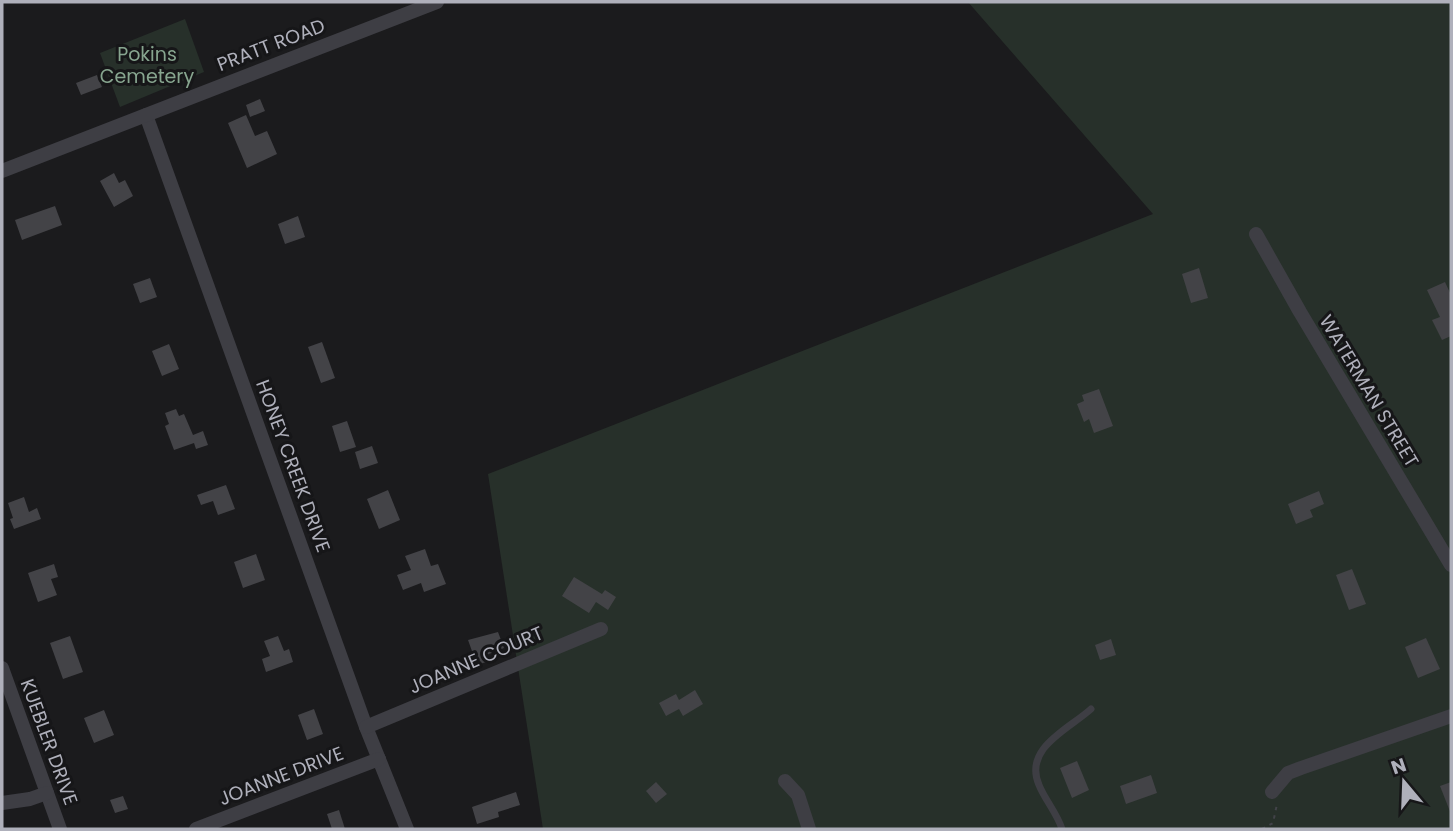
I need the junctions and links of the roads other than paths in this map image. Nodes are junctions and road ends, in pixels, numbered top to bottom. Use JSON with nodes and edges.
{"nodes":[{"id":1,"x":431,"y":3,"type":"edge"},
{"id":2,"x":146,"y":115,"type":"junction"},
{"id":3,"x":2,"y":171,"type":"edge"},
{"id":4,"x":1256,"y":234,"type":"dead end"},
{"id":5,"x":1451,"y":565,"type":"edge"},
{"id":6,"x":601,"y":629,"type":"dead end"},
{"id":7,"x":2,"y":668,"type":"edge"},
{"id":8,"x":1091,"y":709,"type":"dead end"},
{"id":9,"x":1451,"y":716,"type":"edge"},
{"id":10,"x":366,"y":727,"type":"junction"},
{"id":11,"x":379,"y":759,"type":"junction"},
{"id":12,"x":785,"y":781,"type":"dead end"},
{"id":13,"x":1274,"y":789,"type":"road end"},
{"id":14,"x":47,"y":793,"type":"junction"},
{"id":15,"x":2,"y":803,"type":"edge"},
{"id":16,"x":60,"y":829,"type":"edge"},
{"id":17,"x":196,"y":829,"type":"edge"},
{"id":18,"x":407,"y":829,"type":"edge"},
{"id":19,"x":809,"y":829,"type":"edge"},
{"id":20,"x":1062,"y":829,"type":"edge"}],
"edges":[{"from":1,"to":2,"type":"street","name":"PRATT ROAD"},
{"from":2,"to":3,"type":"street","name":"PRATT ROAD"},
{"from":2,"to":10,"type":"street","name":"HONEY CREEK DRIVE"},
{"from":4,"to":5,"type":"street","name":"WATERMAN STREET"},
{"from":6,"to":10,"type":"street","name":"JOANNE COURT"},
{"from":7,"to":14,"type":"street","name":"KUEBLER DRIVE"},
{"from":8,"to":20,"type":"lane"},
{"from":9,"to":13,"type":"street"},
{"from":10,"to":11,"type":"street","name":"HONEY CREEK DRIVE"},
{"from":11,"to":17,"type":"street","name":"JOANNE DRIVE"},
{"from":11,"to":18,"type":"street","name":"HONEY CREEK DRIVE"},
{"from":12,"to":19,"type":"street"},
{"from":14,"to":15,"type":"street"},
{"from":14,"to":16,"type":"street","name":"KUEBLER DRIVE"}]}
